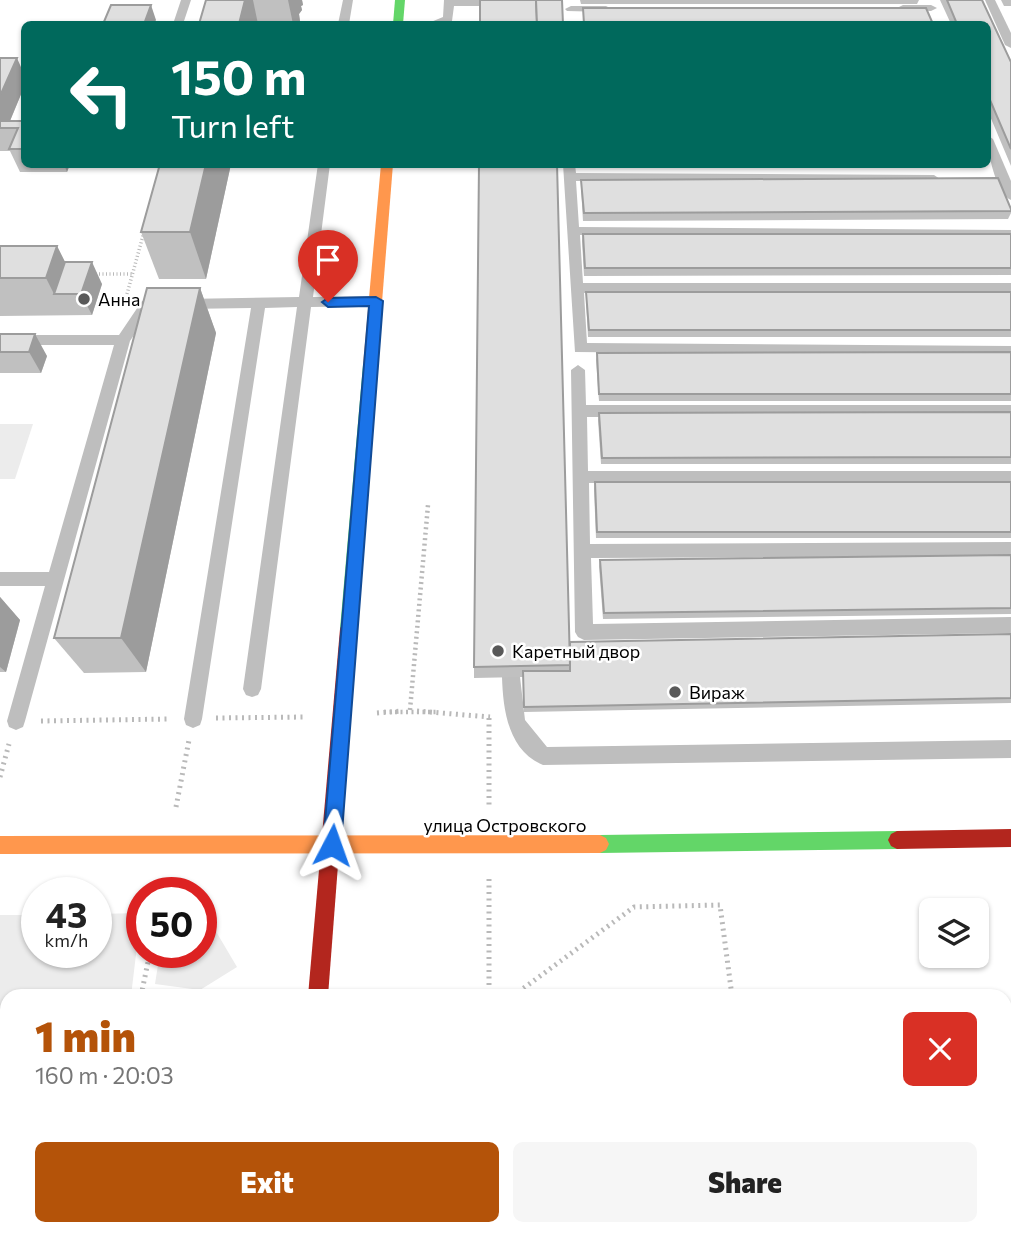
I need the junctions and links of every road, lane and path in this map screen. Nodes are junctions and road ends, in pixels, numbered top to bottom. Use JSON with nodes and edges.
{"nodes":[{"id":1,"x":186,"y":0,"type":"edge"},
{"id":2,"x":348,"y":0,"type":"edge"},
{"id":3,"x":400,"y":0,"type":"edge"},
{"id":4,"x":989,"y":0,"type":"edge"},
{"id":5,"x":449,"y":1,"type":"edge"},
{"id":6,"x":481,"y":3,"type":"edge"},
{"id":7,"x":571,"y":4,"type":"edge"},
{"id":8,"x":931,"y":8,"type":"edge"},
{"id":9,"x":612,"y":9,"type":"edge"},
{"id":10,"x":890,"y":9,"type":"edge"},
{"id":11,"x":179,"y":21,"type":"edge"},
{"id":12,"x":344,"y":21,"type":"edge"},
{"id":13,"x":398,"y":21,"type":"edge"},
{"id":14,"x":441,"y":21,"type":"edge"},
{"id":15,"x":1011,"y":44,"type":"edge"},
{"id":16,"x":991,"y":155,"type":"edge"},
{"id":17,"x":323,"y":168,"type":"edge"},
{"id":18,"x":387,"y":168,"type":"edge"},
{"id":19,"x":569,"y":171,"type":"edge"},
{"id":20,"x":950,"y":179,"type":"edge"},
{"id":21,"x":1011,"y":196,"type":"edge"},
{"id":22,"x":146,"y":226,"type":"edge"},
{"id":23,"x":573,"y":231,"type":"junction"},
{"id":24,"x":1011,"y":234,"type":"edge"},
{"id":25,"x":79,"y":274,"type":"edge"},
{"id":26,"x":132,"y":274,"type":"junction"},
{"id":27,"x":576,"y":288,"type":"junction"},
{"id":28,"x":1011,"y":288,"type":"edge"},
{"id":29,"x":376,"y":301,"type":"junction"},
{"id":30,"x":259,"y":303,"type":"junction"},
{"id":31,"x":304,"y":303,"type":"junction"},
{"id":32,"x":147,"y":304,"type":"junction"},
{"id":33,"x":0,"y":340,"type":"edge"},
{"id":34,"x":123,"y":340,"type":"junction"},
{"id":35,"x":1011,"y":351,"type":"edge"},
{"id":36,"x":578,"y":370,"type":"dead end"},
{"id":37,"x":579,"y":411,"type":"junction"},
{"id":38,"x":1011,"y":411,"type":"edge"},
{"id":39,"x":580,"y":477,"type":"junction"},
{"id":40,"x":1011,"y":477,"type":"edge"},
{"id":41,"x":428,"y":505,"type":"dead end"},
{"id":42,"x":1011,"y":549,"type":"edge"},
{"id":43,"x":582,"y":551,"type":"junction"},
{"id":44,"x":0,"y":579,"type":"edge"},
{"id":45,"x":55,"y":579,"type":"junction"},
{"id":46,"x":1011,"y":625,"type":"edge"},
{"id":47,"x":511,"y":677,"type":"edge"},
{"id":48,"x":252,"y":689,"type":"dead end"},
{"id":49,"x":410,"y":709,"type":"junction"},
{"id":50,"x":341,"y":717,"type":"junction"},
{"id":51,"x":512,"y":718,"type":"junction"},
{"id":52,"x":193,"y":719,"type":"junction"},
{"id":53,"x":16,"y":721,"type":"junction"},
{"id":54,"x":1011,"y":749,"type":"edge"},
{"id":55,"x":0,"y":777,"type":"edge"},
{"id":56,"x":1011,"y":838,"type":"edge"},
{"id":57,"x":0,"y":845,"type":"edge"},
{"id":58,"x":332,"y":845,"type":"junction"},
{"id":59,"x":147,"y":968,"type":"edge"},
{"id":60,"x":142,"y":989,"type":"edge"},
{"id":61,"x":319,"y":989,"type":"edge"},
{"id":62,"x":523,"y":989,"type":"edge"},
{"id":63,"x":731,"y":989,"type":"edge"}],
"edges":[{"from":1,"to":11,"type":"lane"},
{"from":2,"to":12,"type":"lane"},
{"from":3,"to":13,"type":"main road"},
{"from":4,"to":15,"type":"lane"},
{"from":5,"to":6,"type":"lane"},
{"from":5,"to":14,"type":"lane"},
{"from":7,"to":9,"type":"lane"},
{"from":8,"to":10,"type":"lane"},
{"from":16,"to":21,"type":"lane"},
{"from":17,"to":31,"type":"lane"},
{"from":18,"to":29,"type":"main road"},
{"from":19,"to":20,"type":"lane"},
{"from":19,"to":23,"type":"lane"},
{"from":22,"to":26,"type":"path"},
{"from":23,"to":24,"type":"lane"},
{"from":23,"to":27,"type":"lane"},
{"from":25,"to":26,"type":"path"},
{"from":26,"to":32,"type":"path"},
{"from":27,"to":28,"type":"lane"},
{"from":27,"to":35,"type":"lane"},
{"from":29,"to":31,"type":"lane"},
{"from":29,"to":50,"type":"main road"},
{"from":30,"to":31,"type":"lane"},
{"from":30,"to":32,"type":"lane"},
{"from":30,"to":52,"type":"lane"},
{"from":31,"to":48,"type":"lane"},
{"from":32,"to":34,"type":"lane"},
{"from":33,"to":34,"type":"lane"},
{"from":34,"to":45,"type":"lane"},
{"from":36,"to":37,"type":"lane"},
{"from":37,"to":38,"type":"lane"},
{"from":37,"to":39,"type":"lane"},
{"from":39,"to":40,"type":"lane"},
{"from":39,"to":43,"type":"lane"},
{"from":41,"to":49,"type":"path"},
{"from":42,"to":43,"type":"lane"},
{"from":43,"to":46,"type":"lane"},
{"from":44,"to":45,"type":"lane"},
{"from":45,"to":53,"type":"lane"},
{"from":47,"to":51,"type":"lane"},
{"from":49,"to":50,"type":"path"},
{"from":49,"to":51,"type":"path"},
{"from":50,"to":52,"type":"path"},
{"from":50,"to":58,"type":"main road"},
{"from":51,"to":54,"type":"lane"},
{"from":52,"to":53,"type":"path"},
{"from":53,"to":55,"type":"path"},
{"from":56,"to":58,"type":"main road","name":"улица Островского"},
{"from":57,"to":58,"type":"main road","name":"улица Островского"},
{"from":58,"to":61,"type":"main road"},
{"from":59,"to":60,"type":"path"},
{"from":62,"to":63,"type":"path"}]}
